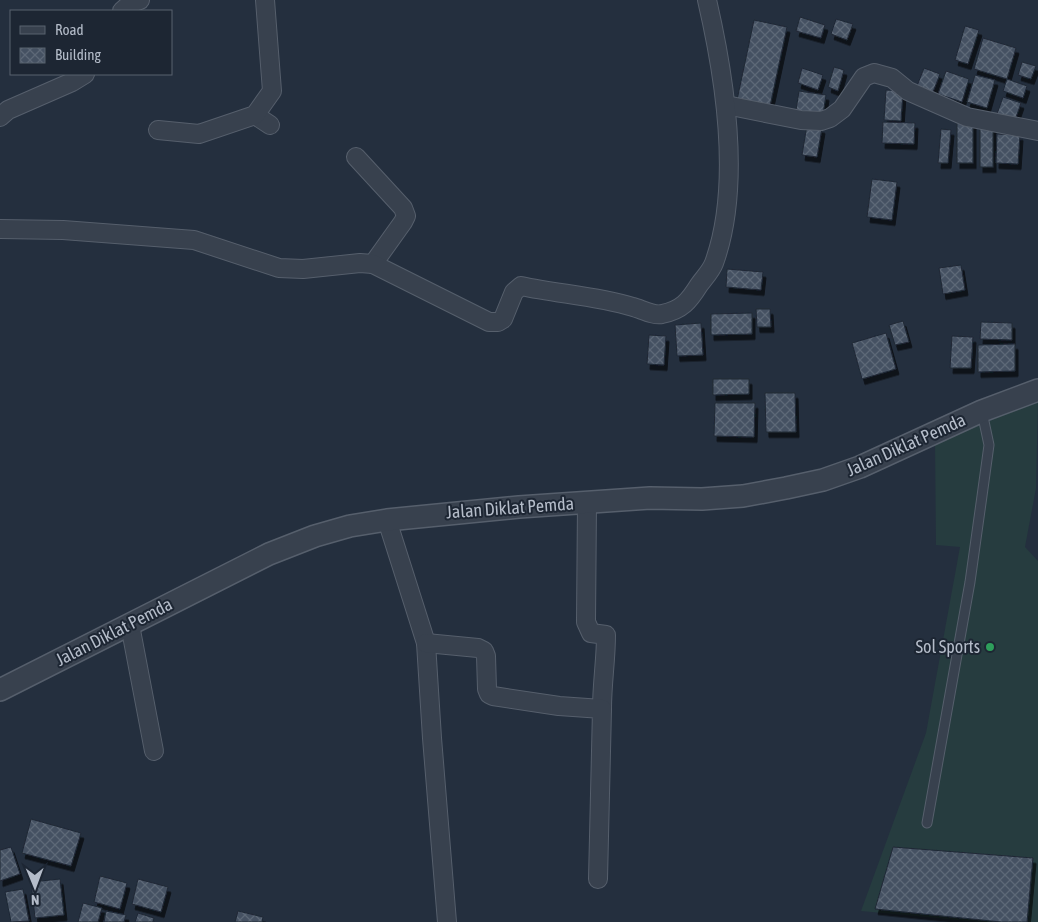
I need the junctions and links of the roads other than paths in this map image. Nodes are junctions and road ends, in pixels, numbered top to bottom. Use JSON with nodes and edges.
{"nodes":[{"id":1,"x":140,"y":0,"type":"edge"},
{"id":2,"x":265,"y":0,"type":"edge"},
{"id":3,"x":707,"y":0,"type":"edge"},
{"id":4,"x":123,"y":10,"type":"edge"},
{"id":5,"x":82,"y":75,"type":"edge"},
{"id":6,"x":726,"y":105,"type":"junction"},
{"id":7,"x":255,"y":115,"type":"junction"},
{"id":8,"x":0,"y":117,"type":"edge"},
{"id":9,"x":270,"y":125,"type":"dead end"},
{"id":10,"x":158,"y":130,"type":"dead end"},
{"id":11,"x":1038,"y":131,"type":"edge"},
{"id":12,"x":356,"y":158,"type":"dead end"},
{"id":13,"x":0,"y":229,"type":"edge"},
{"id":14,"x":372,"y":264,"type":"junction"},
{"id":15,"x":1038,"y":390,"type":"edge"},
{"id":16,"x":982,"y":411,"type":"junction"},
{"id":17,"x":587,"y":503,"type":"junction"},
{"id":18,"x":387,"y":520,"type":"junction"},
{"id":19,"x":130,"y":625,"type":"junction"},
{"id":20,"x":426,"y":643,"type":"junction"},
{"id":21,"x":0,"y":690,"type":"edge"},
{"id":22,"x":602,"y":709,"type":"junction"},
{"id":23,"x":154,"y":751,"type":"dead end"},
{"id":24,"x":928,"y":823,"type":"dead end"},
{"id":25,"x":598,"y":879,"type":"dead end"},
{"id":26,"x":447,"y":922,"type":"edge"}],
"edges":[{"from":1,"to":4,"type":"street"},
{"from":2,"to":7,"type":"street"},
{"from":3,"to":6,"type":"street"},
{"from":5,"to":8,"type":"street"},
{"from":6,"to":11,"type":"street"},
{"from":6,"to":14,"type":"street"},
{"from":7,"to":9,"type":"street"},
{"from":7,"to":10,"type":"street"},
{"from":12,"to":14,"type":"street"},
{"from":13,"to":14,"type":"street"},
{"from":15,"to":16,"type":"street","name":"Jalan Diklat Pemda"},
{"from":16,"to":17,"type":"street","name":"Jalan Diklat Pemda"},
{"from":16,"to":24,"type":"lane"},
{"from":17,"to":18,"type":"street","name":"Jalan Diklat Pemda"},
{"from":17,"to":22,"type":"street"},
{"from":18,"to":19,"type":"street","name":"Jalan Diklat Pemda"},
{"from":18,"to":20,"type":"street"},
{"from":19,"to":21,"type":"street","name":"Jalan Diklat Pemda"},
{"from":19,"to":23,"type":"street"},
{"from":20,"to":22,"type":"street"},
{"from":20,"to":26,"type":"street"},
{"from":22,"to":25,"type":"street"}]}
